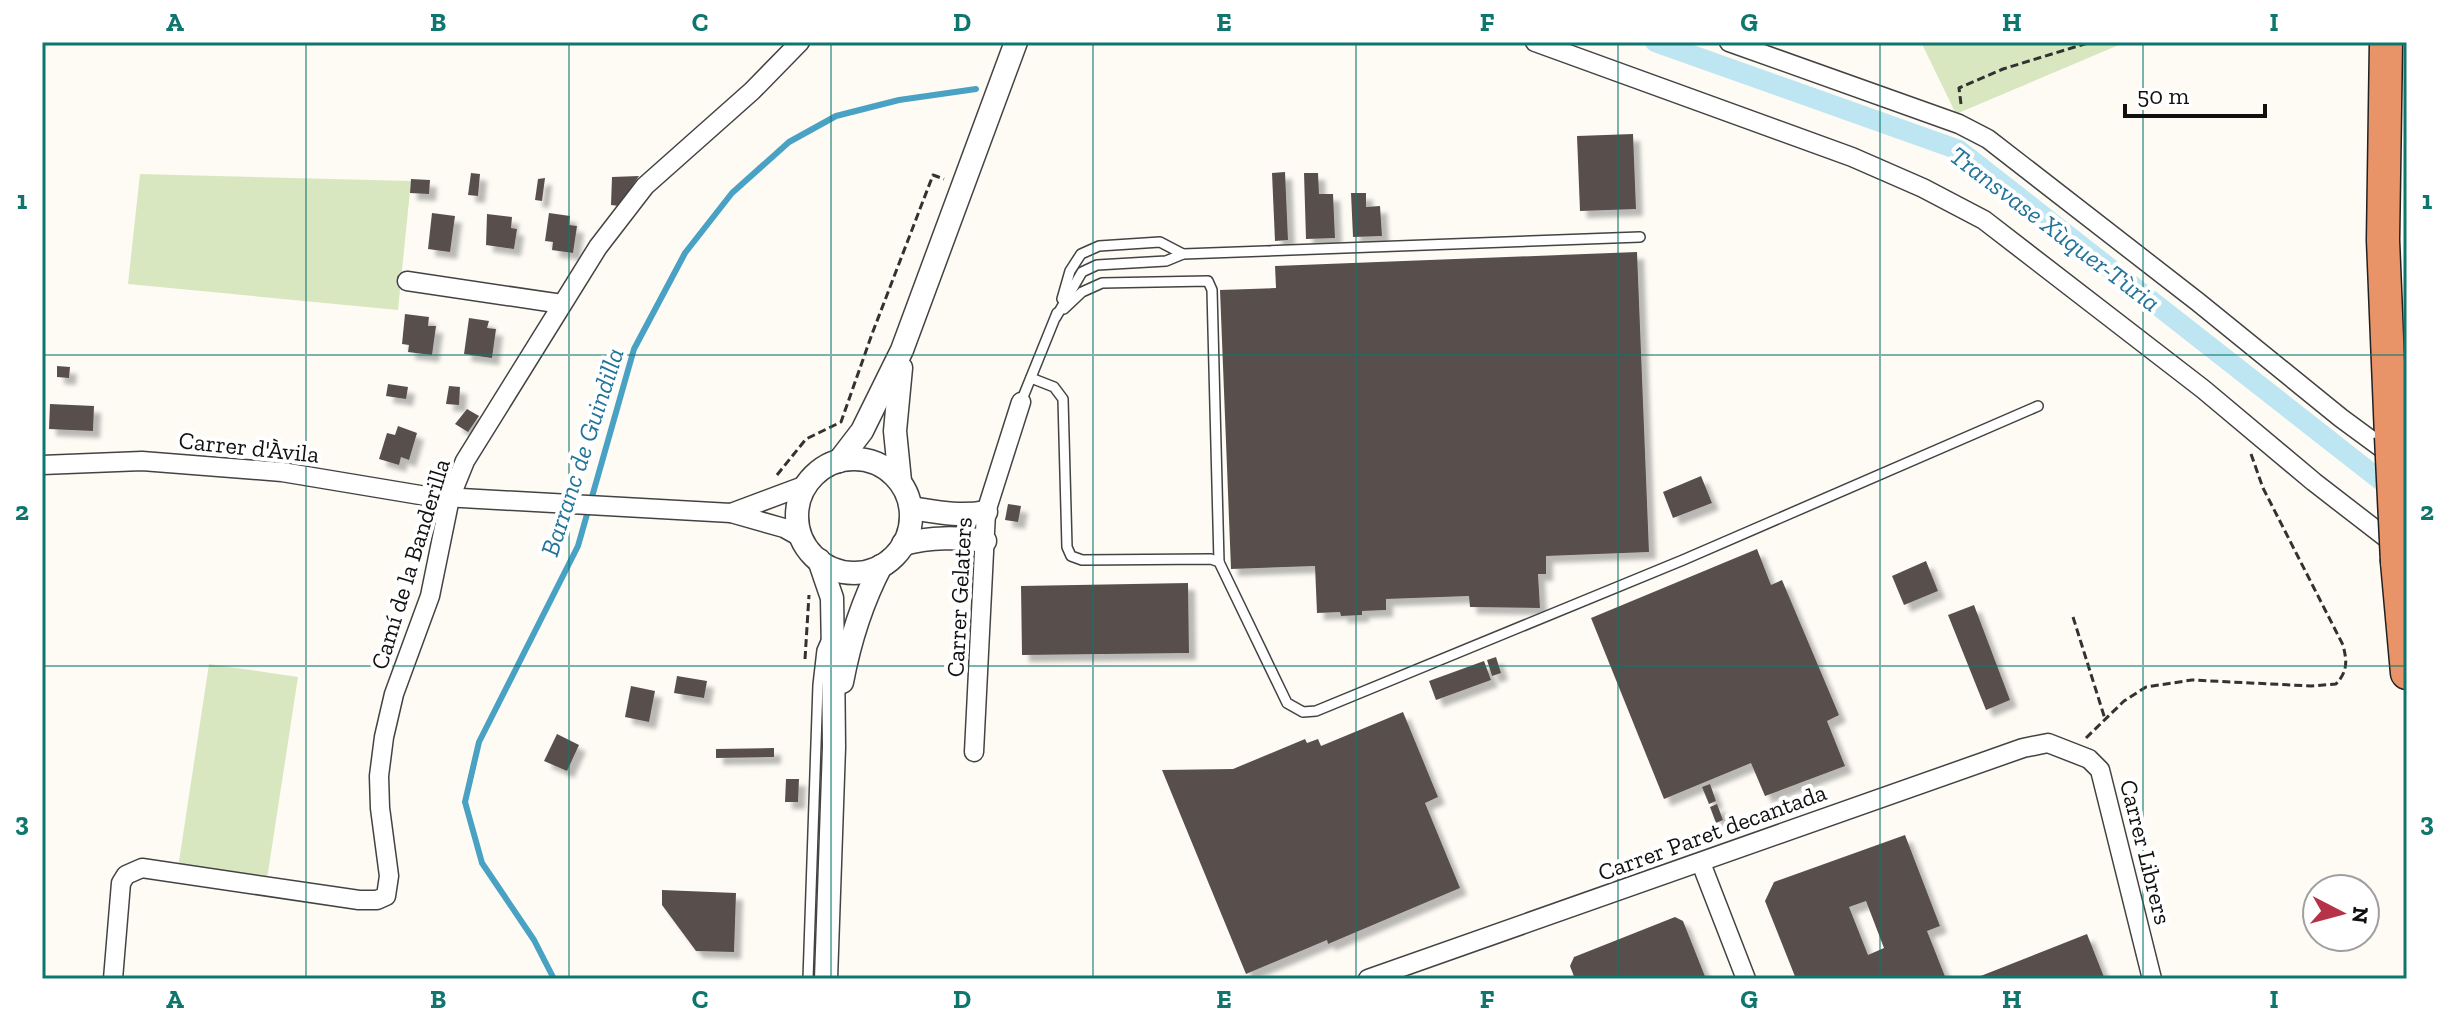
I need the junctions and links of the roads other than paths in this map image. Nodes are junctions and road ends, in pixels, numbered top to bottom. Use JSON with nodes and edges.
{"nodes":[{"id":1,"x":800,"y":42,"type":"edge"},
{"id":2,"x":1016,"y":42,"type":"edge"},
{"id":3,"x":1535,"y":42,"type":"edge"},
{"id":4,"x":1729,"y":42,"type":"edge"},
{"id":5,"x":2386,"y":42,"type":"edge"},
{"id":6,"x":1640,"y":237,"type":"dead end"},
{"id":7,"x":1183,"y":254,"type":"junction"},
{"id":8,"x":407,"y":281,"type":"dead end"},
{"id":9,"x":562,"y":304,"type":"junction"},
{"id":10,"x":1056,"y":317,"type":"junction"},
{"id":11,"x":902,"y":350,"type":"junction"},
{"id":12,"x":1031,"y":378,"type":"junction"},
{"id":13,"x":1021,"y":402,"type":"joint"},
{"id":14,"x":2038,"y":406,"type":"dead end"},
{"id":15,"x":839,"y":461,"type":"junction"},
{"id":16,"x":42,"y":465,"type":"edge"},
{"id":17,"x":2407,"y":466,"type":"edge"},
{"id":18,"x":900,"y":481,"type":"junction"},
{"id":19,"x":806,"y":485,"type":"junction"},
{"id":20,"x":450,"y":498,"type":"junction"},
{"id":21,"x":911,"y":508,"type":"junction"},
{"id":22,"x":986,"y":512,"type":"junction"},
{"id":23,"x":731,"y":513,"type":"junction"},
{"id":24,"x":802,"y":538,"type":"junction"},
{"id":25,"x":985,"y":541,"type":"junction"},
{"id":26,"x":903,"y":544,"type":"junction"},
{"id":27,"x":2402,"y":557,"type":"edge"},
{"id":28,"x":819,"y":560,"type":"junction"},
{"id":29,"x":1219,"y":562,"type":"junction"},
{"id":30,"x":881,"y":566,"type":"junction"},
{"id":31,"x":832,"y":631,"type":"junction"},
{"id":32,"x":2407,"y":673,"type":"edge"},
{"id":33,"x":834,"y":747,"type":"junction"},
{"id":34,"x":2073,"y":751,"type":"joint"},
{"id":35,"x":974,"y":752,"type":"dead end"},
{"id":36,"x":1701,"y":863,"type":"junction"},
{"id":37,"x":1396,"y":974,"type":"edge"},
{"id":38,"x":113,"y":979,"type":"edge"},
{"id":39,"x":808,"y":979,"type":"edge"},
{"id":40,"x":826,"y":979,"type":"edge"},
{"id":41,"x":1368,"y":979,"type":"edge"},
{"id":42,"x":1746,"y":979,"type":"edge"},
{"id":43,"x":2152,"y":979,"type":"edge"}],
"edges":[{"from":1,"to":9,"type":"street","name":"Camí de la Banderilla"},
{"from":2,"to":11,"type":"street"},
{"from":3,"to":27,"type":"street"},
{"from":4,"to":17,"type":"street"},
{"from":5,"to":27,"type":"highway","bridge":true},
{"from":6,"to":7,"type":"lane"},
{"from":7,"to":10,"type":"lane"},
{"from":7,"to":10,"type":"lane"},
{"from":8,"to":9,"type":"street"},
{"from":9,"to":20,"type":"street","name":"Camí de la Banderilla"},
{"from":10,"to":12,"type":"lane"},
{"from":10,"to":29,"type":"lane"},
{"from":11,"to":15,"type":"street"},
{"from":11,"to":18,"type":"street"},
{"from":12,"to":13,"type":"lane"},
{"from":12,"to":29,"type":"lane"},
{"from":13,"to":22,"type":"street","name":"Carrer Gelaters"},
{"from":14,"to":29,"type":"lane"},
{"from":15,"to":18,"type":"street"},
{"from":15,"to":19,"type":"street"},
{"from":16,"to":20,"type":"street","name":"Carrer d'Àvila"},
{"from":18,"to":21,"type":"street"},
{"from":19,"to":23,"type":"street"},
{"from":19,"to":24,"type":"street"},
{"from":20,"to":23,"type":"street","name":"Carrer d'Àvila"},
{"from":20,"to":38,"type":"street","name":"Camí de la Banderilla"},
{"from":21,"to":22,"type":"street"},
{"from":21,"to":26,"type":"street"},
{"from":22,"to":25,"type":"street","name":"Carrer Gelaters"},
{"from":23,"to":24,"type":"street"},
{"from":24,"to":28,"type":"street"},
{"from":25,"to":26,"type":"street"},
{"from":25,"to":35,"type":"street","name":"Carrer Gelaters"},
{"from":26,"to":30,"type":"street"},
{"from":27,"to":32,"type":"highway"},
{"from":28,"to":30,"type":"street"},
{"from":28,"to":31,"type":"street"},
{"from":30,"to":33,"type":"street"},
{"from":31,"to":33,"type":"street"},
{"from":31,"to":39,"type":"lane"},
{"from":33,"to":40,"type":"street"},
{"from":34,"to":36,"type":"street","name":"Carrer Paret decantada"},
{"from":34,"to":43,"type":"street","name":"Carrer Librers"},
{"from":36,"to":37,"type":"street","name":"Carrer Paret decantada"},
{"from":36,"to":42,"type":"street"},
{"from":37,"to":41,"type":"street","name":"Carrer Paret decantada"}]}
